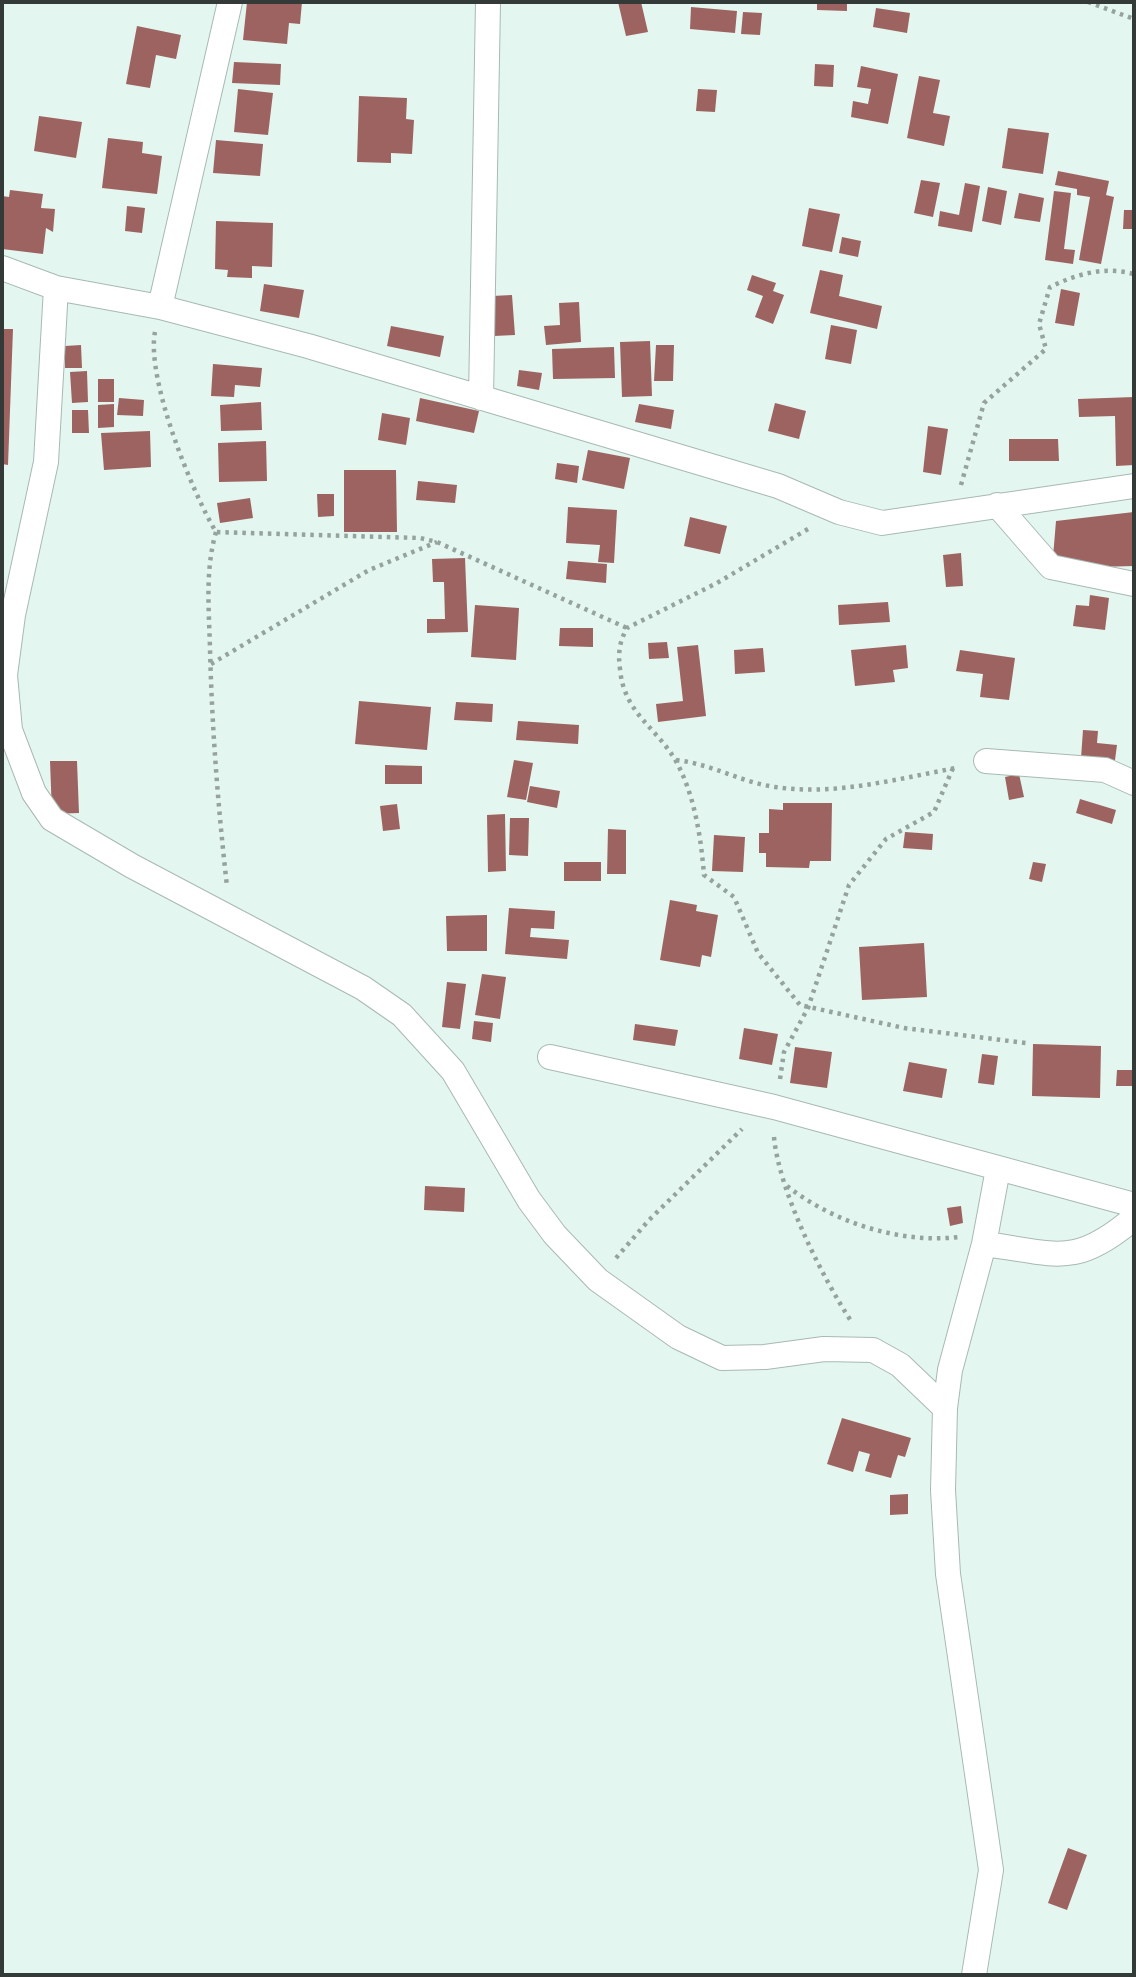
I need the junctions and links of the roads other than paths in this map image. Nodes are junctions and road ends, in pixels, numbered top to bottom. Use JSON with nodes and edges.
{"nodes":[{"id":1,"x":230,"y":2,"type":"edge"},
{"id":2,"x":488,"y":2,"type":"edge"},
{"id":3,"x":2,"y":268,"type":"edge"},
{"id":4,"x":56,"y":288,"type":"junction"},
{"id":5,"x":160,"y":307,"type":"junction"},
{"id":6,"x":481,"y":398,"type":"junction"},
{"id":7,"x":1134,"y":486,"type":"edge"},
{"id":8,"x":997,"y":505,"type":"junction"},
{"id":9,"x":1134,"y":584,"type":"edge"},
{"id":10,"x":986,"y":761,"type":"road end"},
{"id":11,"x":1134,"y":783,"type":"edge"},
{"id":12,"x":550,"y":1057,"type":"dead end"},
{"id":13,"x":998,"y":1169,"type":"junction"},
{"id":14,"x":1134,"y":1205,"type":"edge"},
{"id":15,"x":1134,"y":1218,"type":"edge"},
{"id":16,"x":985,"y":1238,"type":"junction"},
{"id":17,"x":945,"y":1408,"type":"junction"},
{"id":18,"x":974,"y":1975,"type":"edge"}],
"edges":[{"from":1,"to":5,"type":"street"},
{"from":2,"to":6,"type":"street"},
{"from":3,"to":4,"type":"street"},
{"from":4,"to":5,"type":"street"},
{"from":4,"to":17,"type":"street"},
{"from":5,"to":6,"type":"street"},
{"from":6,"to":8,"type":"street"},
{"from":7,"to":8,"type":"street"},
{"from":8,"to":9,"type":"street"},
{"from":10,"to":11,"type":"street"},
{"from":12,"to":13,"type":"street"},
{"from":13,"to":14,"type":"street"},
{"from":13,"to":16,"type":"street"},
{"from":15,"to":16,"type":"street"},
{"from":16,"to":17,"type":"street"},
{"from":17,"to":18,"type":"street"}]}
